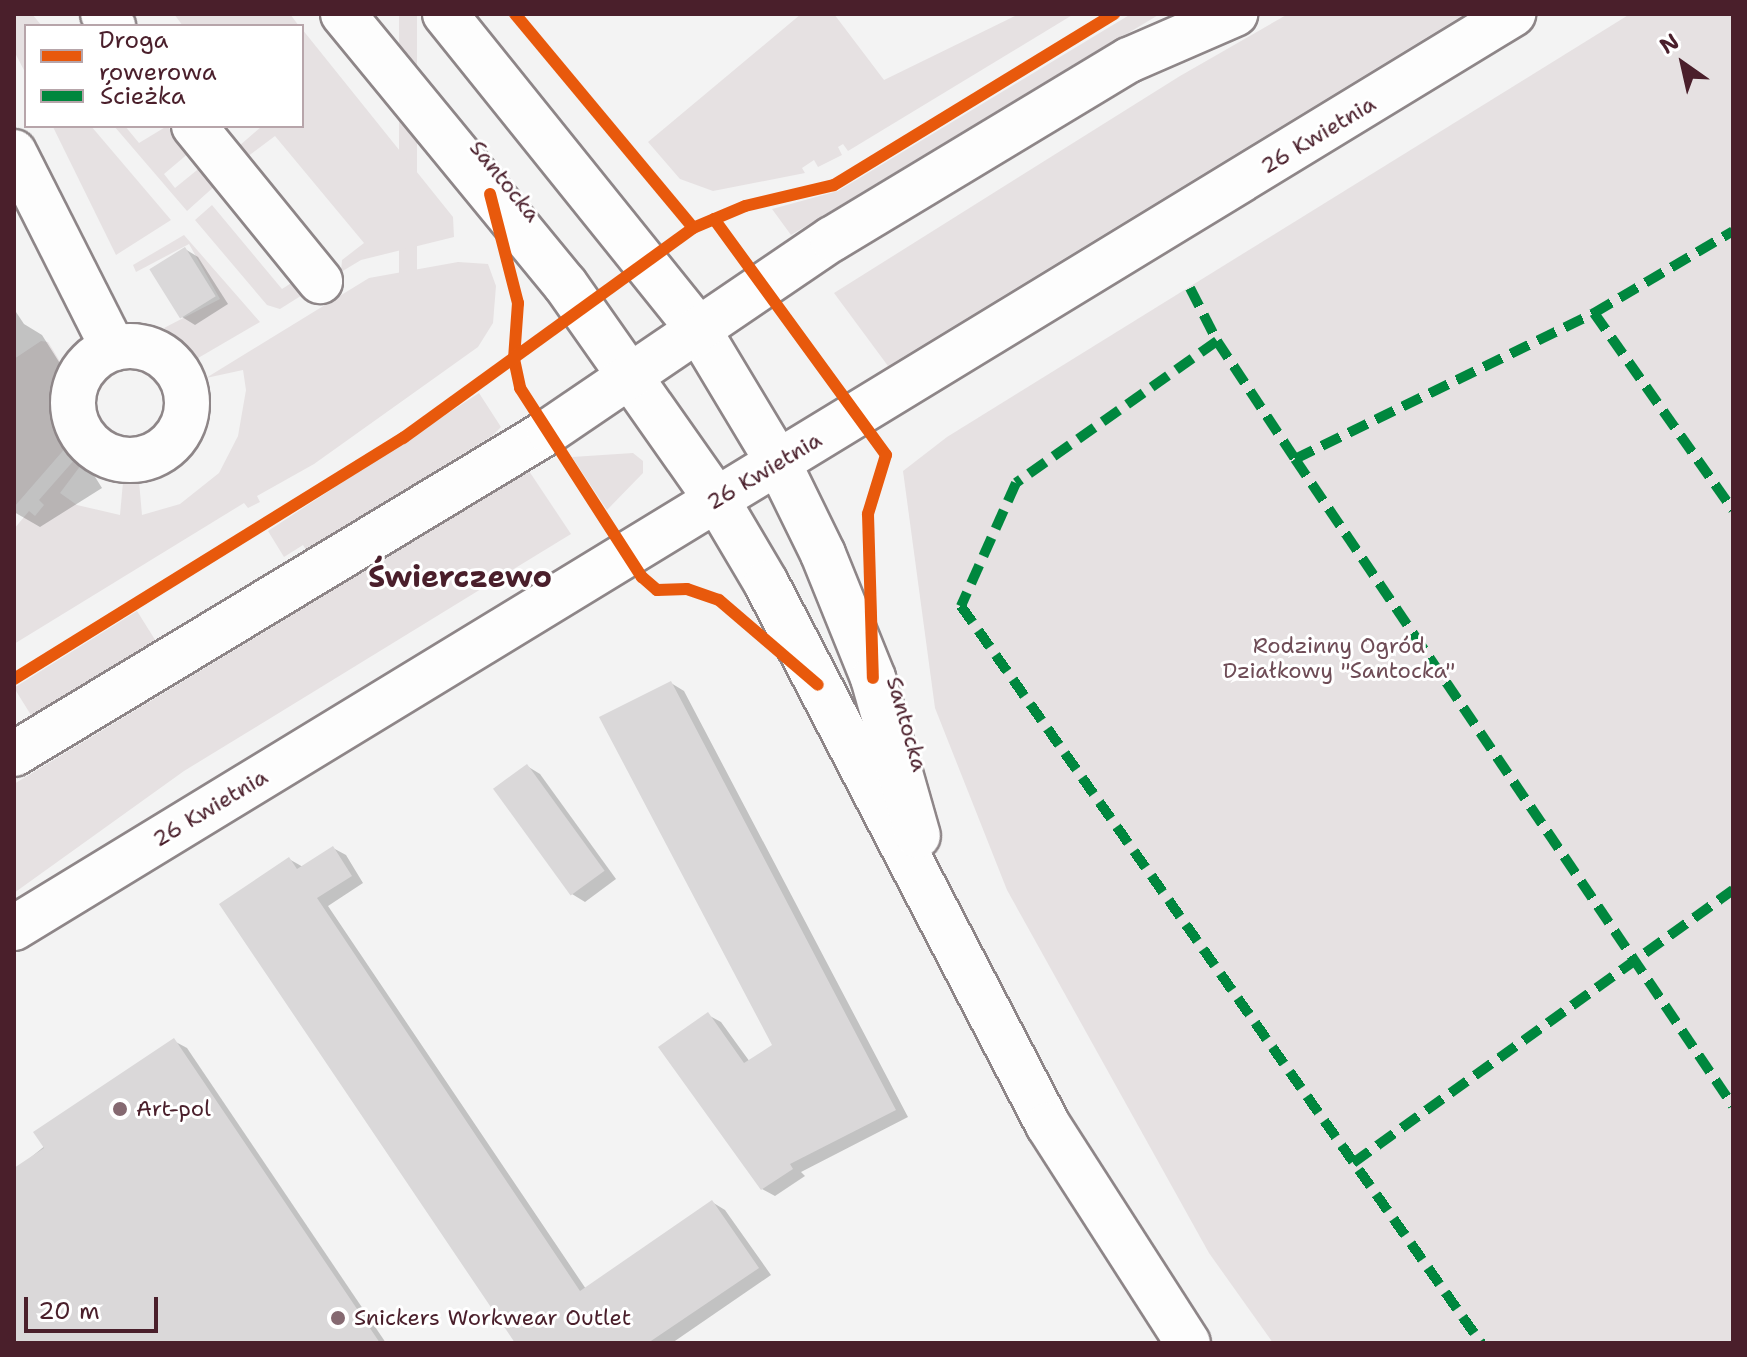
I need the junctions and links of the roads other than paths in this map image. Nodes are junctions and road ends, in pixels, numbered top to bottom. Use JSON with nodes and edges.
{"nodes":[{"id":1,"x":343,"y":14,"type":"edge"},
{"id":2,"x":445,"y":14,"type":"edge"},
{"id":3,"x":1235,"y":14,"type":"edge"},
{"id":4,"x":1513,"y":14,"type":"edge"},
{"id":5,"x":196,"y":128,"type":"edge"},
{"id":6,"x":14,"y":152,"type":"edge"},
{"id":7,"x":320,"y":281,"type":"dead end"},
{"id":8,"x":698,"y":329,"type":"junction"},
{"id":9,"x":113,"y":348,"type":"dead end"},
{"id":10,"x":634,"y":375,"type":"junction"},
{"id":11,"x":778,"y":462,"type":"junction"},
{"id":12,"x":717,"y":500,"type":"junction"},
{"id":13,"x":14,"y":754,"type":"edge"},
{"id":14,"x":940,"y":916,"type":"junction"},
{"id":15,"x":14,"y":928,"type":"edge"},
{"id":16,"x":1188,"y":1343,"type":"edge"}],
"edges":[{"from":1,"to":10,"type":"street","name":"Santocka"},
{"from":2,"to":8,"type":"street","name":"Santocka"},
{"from":3,"to":8,"type":"street"},
{"from":4,"to":11,"type":"street","name":"26 Kwietnia"},
{"from":5,"to":7,"type":"street"},
{"from":6,"to":9,"type":"street"},
{"from":8,"to":10,"type":"street"},
{"from":8,"to":11,"type":"street","name":"Santocka"},
{"from":10,"to":12,"type":"street","name":"Santocka"},
{"from":10,"to":13,"type":"street"},
{"from":11,"to":12,"type":"street","name":"26 Kwietnia"},
{"from":11,"to":14,"type":"street","name":"Santocka"},
{"from":12,"to":14,"type":"street","name":"Santocka"},
{"from":12,"to":15,"type":"street","name":"26 Kwietnia"},
{"from":14,"to":16,"type":"street","name":"Santocka"}]}
